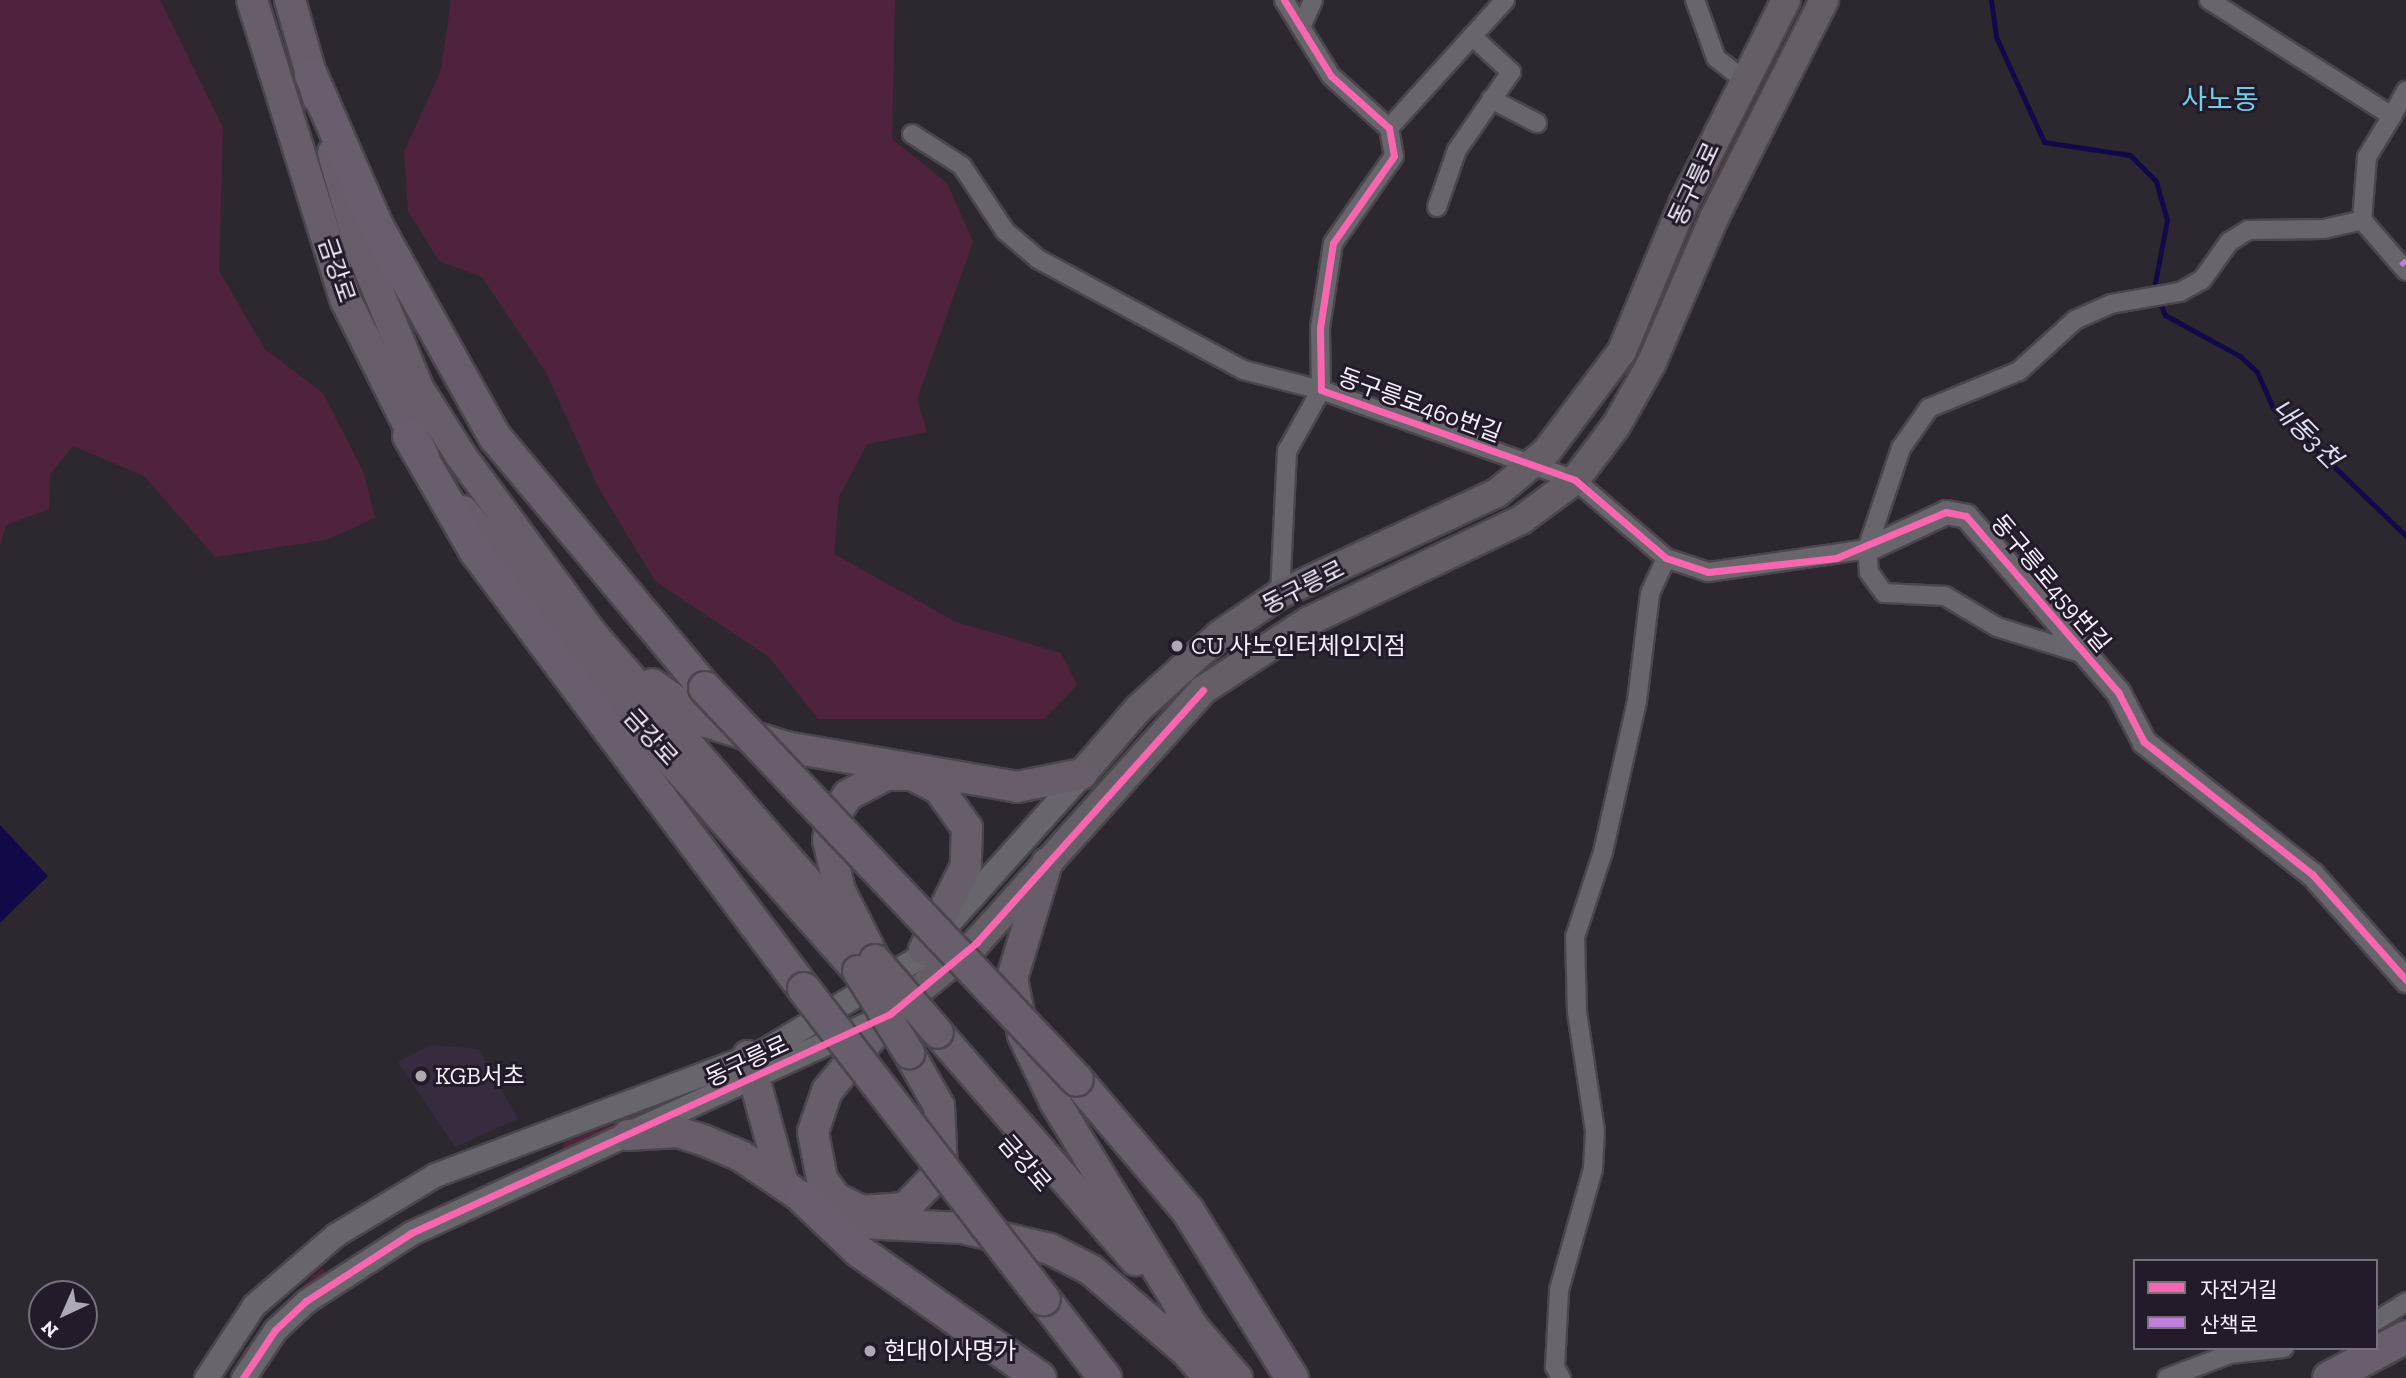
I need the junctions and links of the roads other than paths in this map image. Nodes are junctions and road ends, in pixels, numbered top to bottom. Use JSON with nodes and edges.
{"nodes":[{"id":1,"x":252,"y":0,"type":"edge"},
{"id":2,"x":290,"y":0,"type":"edge"},
{"id":3,"x":1284,"y":0,"type":"edge"},
{"id":4,"x":1313,"y":0,"type":"edge"},
{"id":5,"x":1505,"y":0,"type":"edge"},
{"id":6,"x":1695,"y":0,"type":"edge"},
{"id":7,"x":1786,"y":0,"type":"edge"},
{"id":8,"x":1824,"y":0,"type":"edge"},
{"id":9,"x":2209,"y":0,"type":"edge"},
{"id":10,"x":1302,"y":25,"type":"junction"},
{"id":11,"x":1472,"y":36,"type":"junction"},
{"id":12,"x":312,"y":75,"type":"junction"},
{"id":13,"x":1743,"y":79,"type":"junction"},
{"id":14,"x":2406,"y":91,"type":"edge"},
{"id":15,"x":1491,"y":99,"type":"junction"},
{"id":16,"x":2392,"y":116,"type":"junction"},
{"id":17,"x":1537,"y":123,"type":"dead end"},
{"id":18,"x":1389,"y":128,"type":"junction"},
{"id":19,"x":912,"y":134,"type":"dead end"},
{"id":20,"x":1437,"y":207,"type":"dead end"},
{"id":21,"x":2362,"y":220,"type":"junction"},
{"id":22,"x":2404,"y":266,"type":"edge"},
{"id":23,"x":1321,"y":390,"type":"junction"},
{"id":24,"x":409,"y":436,"type":"junction"},
{"id":25,"x":1532,"y":465,"type":"junction"},
{"id":26,"x":1575,"y":480,"type":"junction"},
{"id":27,"x":1867,"y":549,"type":"junction"},
{"id":28,"x":1667,"y":558,"type":"junction"},
{"id":29,"x":1280,"y":594,"type":"junction"},
{"id":30,"x":591,"y":634,"type":"junction"},
{"id":31,"x":2087,"y":655,"type":"junction"},
{"id":32,"x":1082,"y":774,"type":"junction"},
{"id":33,"x":1047,"y":863,"type":"junction"},
{"id":34,"x":924,"y":950,"type":"junction"},
{"id":35,"x":866,"y":965,"type":"junction"},
{"id":36,"x":2406,"y":980,"type":"edge"},
{"id":37,"x":890,"y":1014,"type":"junction"},
{"id":38,"x":923,"y":1043,"type":"junction"},
{"id":39,"x":753,"y":1067,"type":"junction"},
{"id":40,"x":628,"y":1135,"type":"junction"},
{"id":41,"x":792,"y":1189,"type":"junction"},
{"id":42,"x":2406,"y":1302,"type":"edge"},
{"id":43,"x":2378,"y":1320,"type":"edge"},
{"id":44,"x":2406,"y":1338,"type":"edge"},
{"id":45,"x":1191,"y":1341,"type":"junction"},
{"id":46,"x":2266,"y":1350,"type":"edge"},
{"id":47,"x":206,"y":1378,"type":"edge"},
{"id":48,"x":243,"y":1378,"type":"edge"},
{"id":49,"x":1040,"y":1378,"type":"edge"},
{"id":50,"x":1105,"y":1378,"type":"edge"},
{"id":51,"x":1209,"y":1378,"type":"edge"},
{"id":52,"x":1237,"y":1378,"type":"edge"},
{"id":53,"x":1292,"y":1378,"type":"edge"},
{"id":54,"x":1561,"y":1378,"type":"edge"},
{"id":55,"x":2167,"y":1378,"type":"edge"},
{"id":56,"x":2329,"y":1378,"type":"edge"}],
"edges":[{"from":1,"to":24,"type":"highway","name":"금강로"},
{"from":2,"to":12,"type":"highway","name":"금강로"},
{"from":3,"to":10,"type":"street"},
{"from":4,"to":10,"type":"street"},
{"from":5,"to":11,"type":"street"},
{"from":6,"to":13,"type":"street"},
{"from":7,"to":13,"type":"main road","name":"동구릉로"},
{"from":8,"to":26,"type":"main road","name":"동구릉로"},
{"from":9,"to":16,"type":"street"},
{"from":10,"to":18,"type":"street"},
{"from":11,"to":15,"type":"street"},
{"from":11,"to":18,"type":"street"},
{"from":12,"to":30,"type":"highway","name":"금강로"},
{"from":12,"to":53,"type":"highway","bridge":true},
{"from":13,"to":25,"type":"main road","name":"동구릉로"},
{"from":14,"to":16,"type":"street"},
{"from":15,"to":17,"type":"street"},
{"from":15,"to":20,"type":"street"},
{"from":16,"to":21,"type":"street"},
{"from":18,"to":23,"type":"street","name":"동구릉로460번길"},
{"from":19,"to":23,"type":"street"},
{"from":21,"to":22,"type":"street"},
{"from":21,"to":27,"type":"street"},
{"from":23,"to":25,"type":"street","name":"동구릉로460번길"},
{"from":23,"to":29,"type":"street"},
{"from":24,"to":35,"type":"highway","name":"금강로"},
{"from":24,"to":50,"type":"highway","bridge":true},
{"from":25,"to":26,"type":"street","name":"동구릉로460번길"},
{"from":25,"to":29,"type":"main road","name":"동구릉로"},
{"from":26,"to":28,"type":"street","name":"동구릉로459번길"},
{"from":26,"to":33,"type":"main road","name":"동구릉로"},
{"from":27,"to":28,"type":"street","name":"동구릉로459번길"},
{"from":27,"to":31,"type":"street"},
{"from":27,"to":31,"type":"street","name":"동구릉로459번길"},
{"from":28,"to":54,"type":"street"},
{"from":29,"to":32,"type":"main road","name":"동구릉로"},
{"from":30,"to":32,"type":"highway"},
{"from":30,"to":35,"type":"highway","name":"금강로"},
{"from":31,"to":36,"type":"street","name":"동구릉로459번길"},
{"from":32,"to":34,"type":"street","name":"동구릉로"},
{"from":33,"to":37,"type":"main road","name":"동구릉로"},
{"from":33,"to":45,"type":"highway"},
{"from":34,"to":35,"type":"highway"},
{"from":34,"to":39,"type":"street","name":"동구릉로"},
{"from":35,"to":38,"type":"highway","name":"금강로","bridge":true},
{"from":37,"to":38,"type":"highway"},
{"from":37,"to":39,"type":"street","name":"동구릉로"},
{"from":38,"to":45,"type":"highway","name":"금강로"},
{"from":39,"to":40,"type":"street","name":"동구릉로"},
{"from":39,"to":41,"type":"highway"},
{"from":39,"to":47,"type":"street","name":"동구릉로"},
{"from":40,"to":41,"type":"highway"},
{"from":40,"to":48,"type":"street","name":"동구릉로"},
{"from":41,"to":45,"type":"highway"},
{"from":41,"to":49,"type":"highway"},
{"from":42,"to":43,"type":"street"},
{"from":44,"to":56,"type":"highway"},
{"from":45,"to":51,"type":"highway","name":"금강로"},
{"from":45,"to":52,"type":"highway","name":"금강로"},
{"from":46,"to":55,"type":"street"}]}
